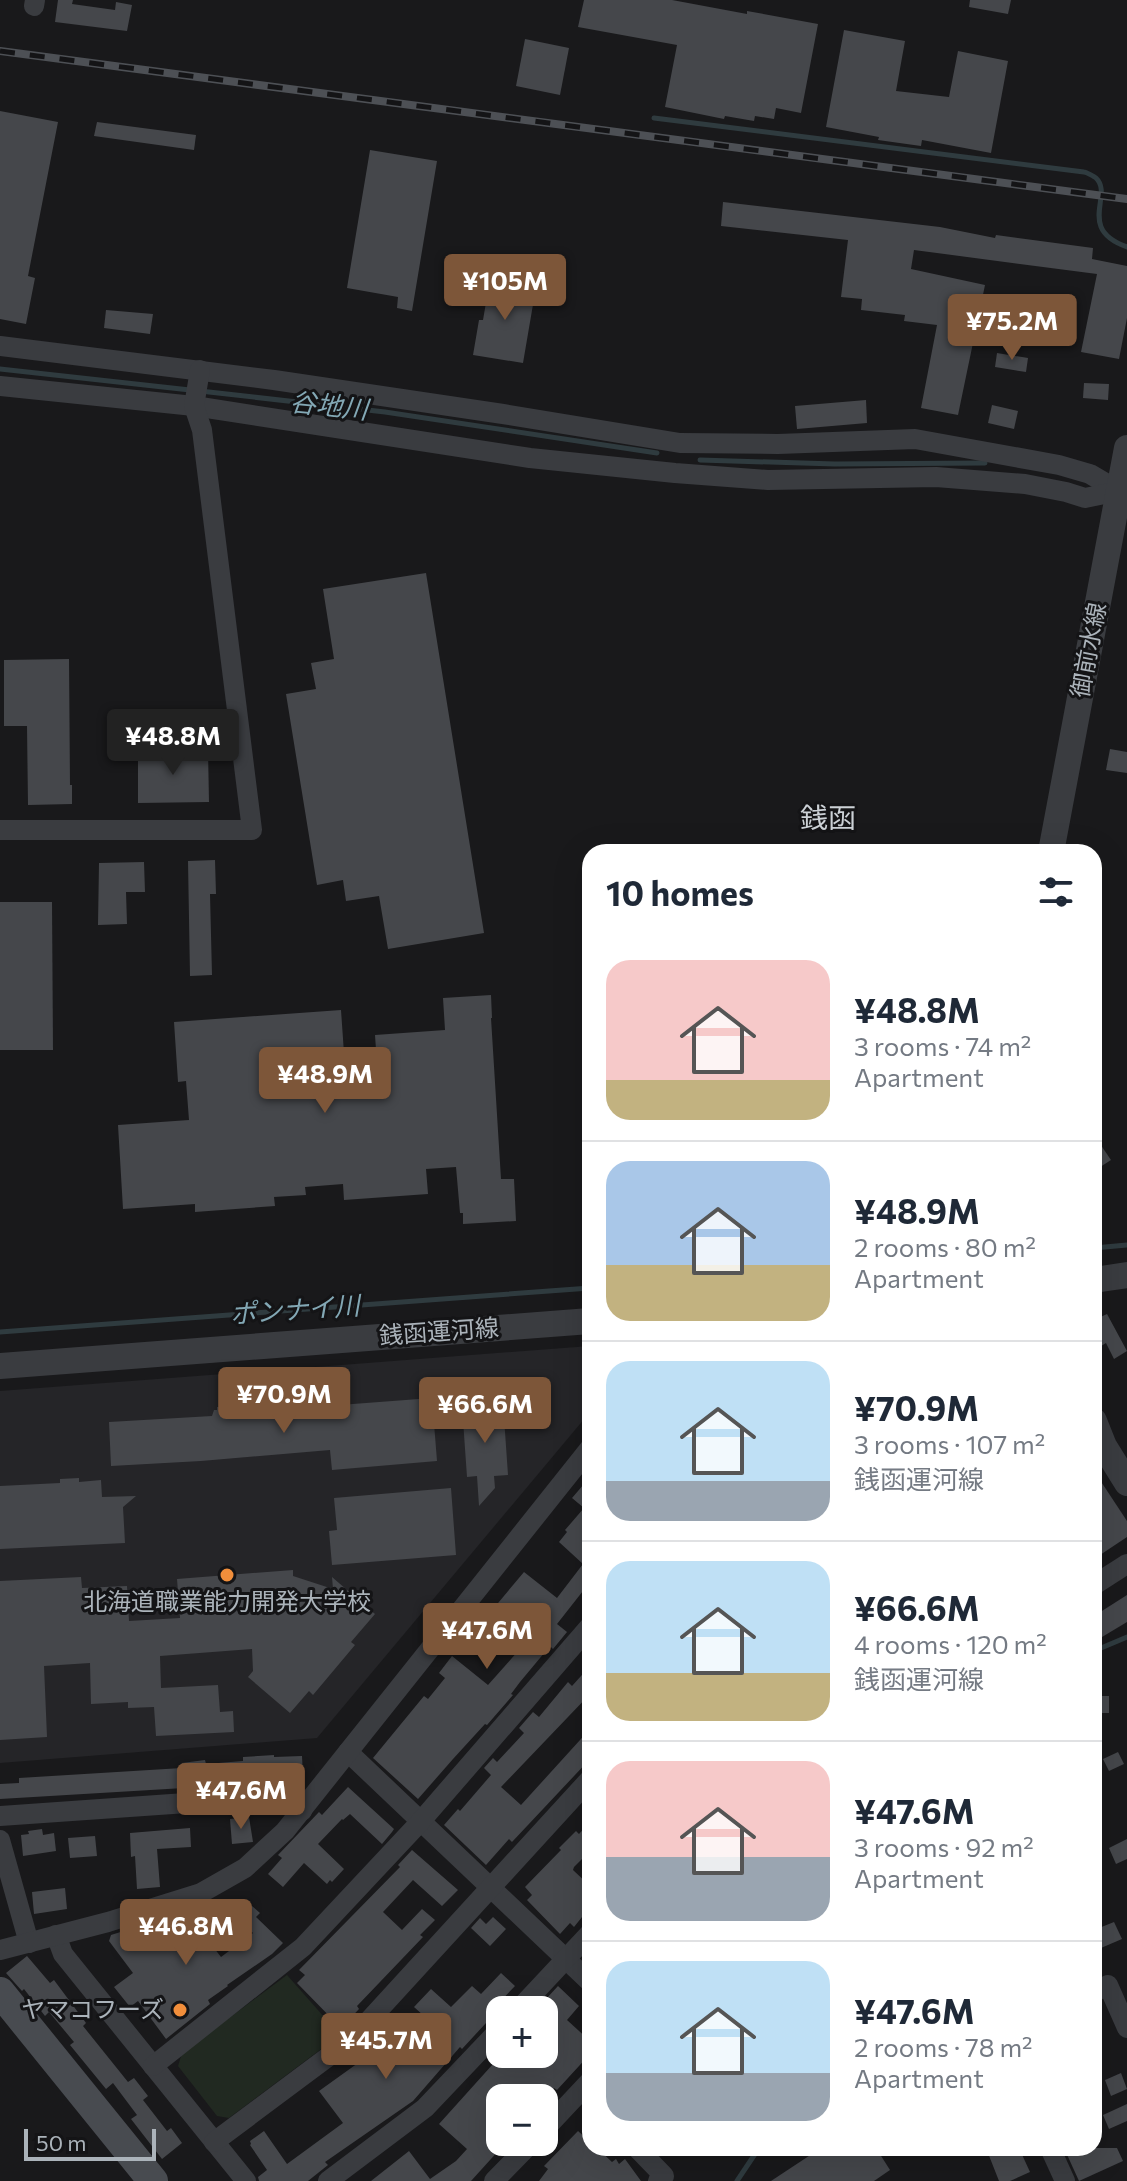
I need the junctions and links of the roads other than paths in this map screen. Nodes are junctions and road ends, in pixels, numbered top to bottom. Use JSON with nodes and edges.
{"nodes":[{"id":1,"x":0,"y":346,"type":"edge"},
{"id":2,"x":199,"y":374,"type":"junction"},
{"id":3,"x":0,"y":386,"type":"edge"},
{"id":4,"x":195,"y":404,"type":"junction"},
{"id":5,"x":680,"y":443,"type":"junction"},
{"id":6,"x":1127,"y":448,"type":"edge"},
{"id":7,"x":675,"y":473,"type":"junction"},
{"id":8,"x":1119,"y":491,"type":"junction"},
{"id":9,"x":0,"y":830,"type":"edge"},
{"id":10,"x":1053,"y":844,"type":"edge"},
{"id":11,"x":1127,"y":1275,"type":"edge"},
{"id":12,"x":1102,"y":1279,"type":"edge"},
{"id":13,"x":582,"y":1322,"type":"edge"},
{"id":14,"x":0,"y":1366,"type":"edge"},
{"id":15,"x":1102,"y":1441,"type":"edge"},
{"id":16,"x":582,"y":1458,"type":"edge"},
{"id":17,"x":1127,"y":1483,"type":"edge"},
{"id":18,"x":1127,"y":1564,"type":"edge"},
{"id":19,"x":1102,"y":1580,"type":"edge"},
{"id":20,"x":582,"y":1635,"type":"edge"},
{"id":21,"x":348,"y":1752,"type":"junction"},
{"id":22,"x":582,"y":1788,"type":"edge"},
{"id":23,"x":302,"y":1811,"type":"junction"},
{"id":24,"x":0,"y":1816,"type":"edge"},
{"id":25,"x":421,"y":1821,"type":"junction"},
{"id":26,"x":0,"y":1840,"type":"edge"},
{"id":27,"x":490,"y":1887,"type":"junction"},
{"id":28,"x":56,"y":1935,"type":"junction"},
{"id":29,"x":582,"y":1942,"type":"edge"},
{"id":30,"x":29,"y":1943,"type":"junction"},
{"id":31,"x":0,"y":1950,"type":"edge"},
{"id":32,"x":566,"y":1959,"type":"junction"},
{"id":33,"x":582,"y":1974,"type":"edge"},
{"id":34,"x":1102,"y":1988,"type":"edge"},
{"id":35,"x":0,"y":1992,"type":"edge"},
{"id":36,"x":531,"y":1996,"type":"edge"},
{"id":37,"x":1127,"y":2028,"type":"edge"},
{"id":38,"x":486,"y":2044,"type":"edge"},
{"id":39,"x":153,"y":2066,"type":"junction"},
{"id":40,"x":582,"y":2095,"type":"edge"},
{"id":41,"x":558,"y":2117,"type":"edge"},
{"id":42,"x":214,"y":2142,"type":"junction"},
{"id":43,"x":518,"y":2156,"type":"edge"},
{"id":44,"x":645,"y":2156,"type":"edge"},
{"id":45,"x":1054,"y":2156,"type":"edge"},
{"id":46,"x":153,"y":2181,"type":"edge"},
{"id":47,"x":246,"y":2181,"type":"edge"},
{"id":48,"x":328,"y":2181,"type":"edge"},
{"id":49,"x":494,"y":2181,"type":"edge"},
{"id":50,"x":658,"y":2181,"type":"edge"},
{"id":51,"x":1065,"y":2181,"type":"edge"}],
"edges":[{"from":1,"to":2,"type":"street"},
{"from":2,"to":4,"type":"street"},
{"from":2,"to":5,"type":"street"},
{"from":3,"to":4,"type":"street"},
{"from":4,"to":7,"type":"street"},
{"from":4,"to":9,"type":"street"},
{"from":5,"to":7,"type":"street"},
{"from":5,"to":8,"type":"street"},
{"from":6,"to":8,"type":"street","name":"御前水線"},
{"from":7,"to":8,"type":"street"},
{"from":8,"to":10,"type":"street","name":"御前水線"},
{"from":11,"to":12,"type":"street"},
{"from":13,"to":14,"type":"street","name":"銭函運河線"},
{"from":15,"to":17,"type":"street"},
{"from":16,"to":21,"type":"street"},
{"from":18,"to":19,"type":"street"},
{"from":20,"to":25,"type":"street"},
{"from":21,"to":23,"type":"street"},
{"from":21,"to":25,"type":"street"},
{"from":22,"to":27,"type":"street"},
{"from":23,"to":24,"type":"street"},
{"from":23,"to":28,"type":"street"},
{"from":25,"to":27,"type":"street"},
{"from":25,"to":39,"type":"street"},
{"from":26,"to":30,"type":"street"},
{"from":27,"to":32,"type":"street"},
{"from":27,"to":42,"type":"street"},
{"from":28,"to":30,"type":"street"},
{"from":28,"to":39,"type":"street"},
{"from":29,"to":32,"type":"street"},
{"from":30,"to":31,"type":"street"},
{"from":32,"to":33,"type":"street"},
{"from":32,"to":36,"type":"street"},
{"from":34,"to":37,"type":"street"},
{"from":35,"to":46,"type":"main road"},
{"from":38,"to":48,"type":"street"},
{"from":39,"to":42,"type":"street"},
{"from":40,"to":41,"type":"street"},
{"from":42,"to":47,"type":"street"},
{"from":43,"to":49,"type":"street"},
{"from":44,"to":50,"type":"street"},
{"from":45,"to":51,"type":"street"}]}
